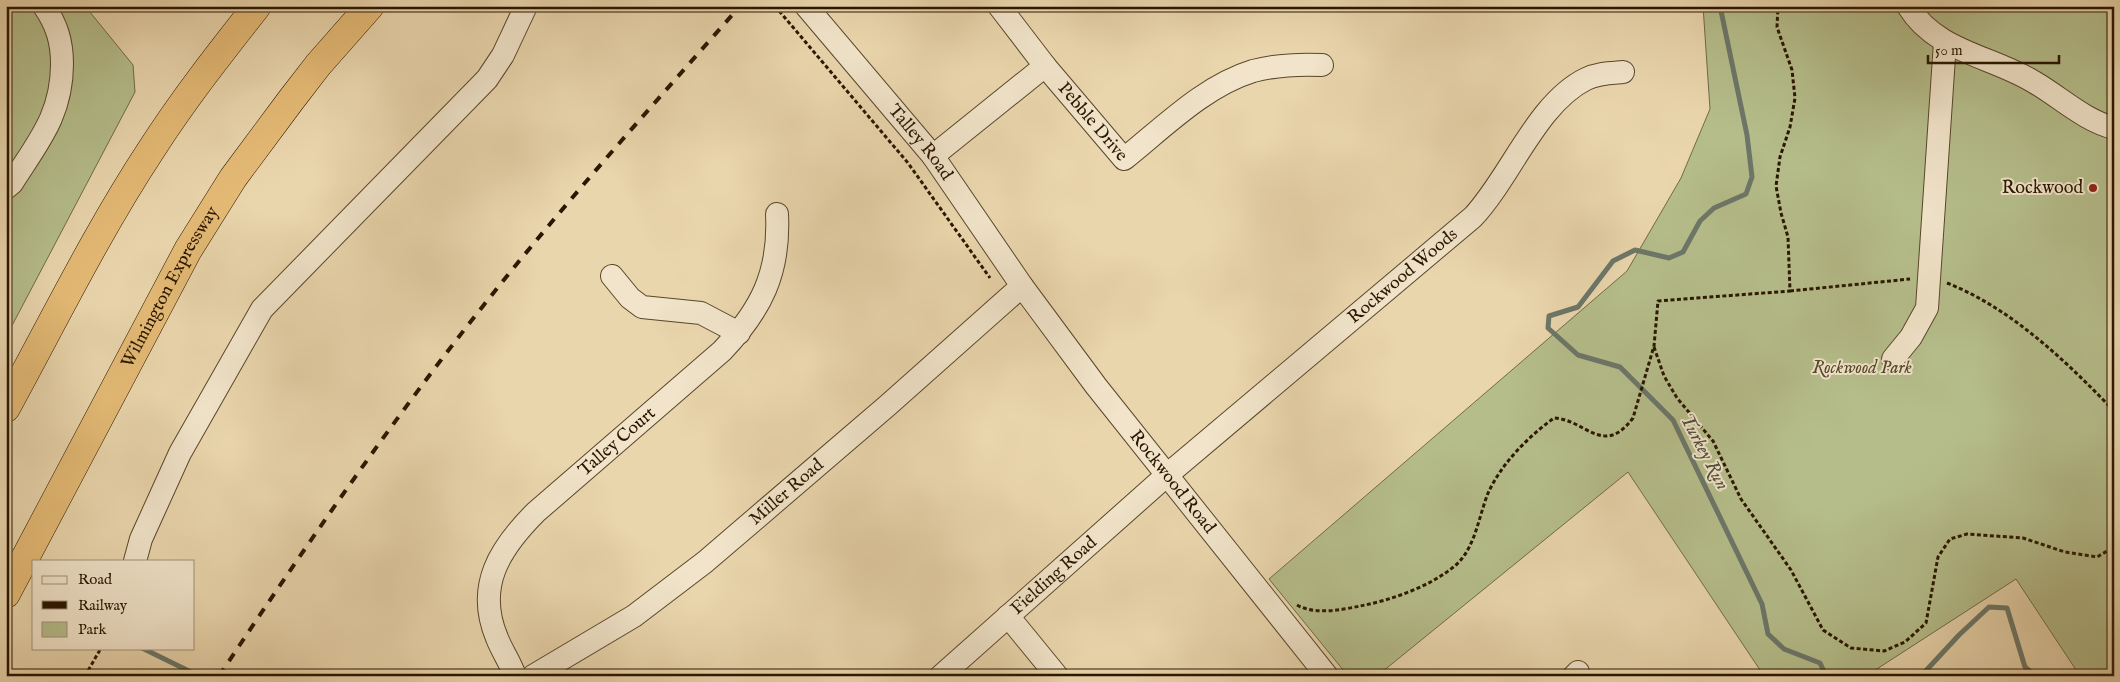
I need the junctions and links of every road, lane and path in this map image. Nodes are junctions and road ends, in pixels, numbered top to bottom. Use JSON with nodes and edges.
{"nodes":[{"id":1,"x":44,"y":6,"type":"edge"},
{"id":2,"x":257,"y":6,"type":"edge"},
{"id":3,"x":370,"y":6,"type":"edge"},
{"id":4,"x":526,"y":6,"type":"edge"},
{"id":5,"x":806,"y":6,"type":"edge"},
{"id":6,"x":999,"y":6,"type":"edge"},
{"id":7,"x":1778,"y":6,"type":"edge"},
{"id":8,"x":1908,"y":6,"type":"edge"},
{"id":9,"x":1945,"y":42,"type":"junction"},
{"id":10,"x":1322,"y":65,"type":"dead end"},
{"id":11,"x":1045,"y":66,"type":"junction"},
{"id":12,"x":1624,"y":72,"type":"dead end"},
{"id":13,"x":2114,"y":128,"type":"edge"},
{"id":14,"x":933,"y":156,"type":"junction"},
{"id":15,"x":6,"y":188,"type":"edge"},
{"id":16,"x":777,"y":214,"type":"dead end"},
{"id":17,"x":1928,"y":275,"type":"junction"},
{"id":18,"x":612,"y":276,"type":"dead end"},
{"id":19,"x":1022,"y":286,"type":"junction"},
{"id":20,"x":1790,"y":291,"type":"junction"},
{"id":21,"x":739,"y":333,"type":"junction"},
{"id":22,"x":1654,"y":346,"type":"junction"},
{"id":23,"x":1893,"y":359,"type":"dead end"},
{"id":24,"x":6,"y":408,"type":"edge"},
{"id":25,"x":2114,"y":411,"type":"edge"},
{"id":26,"x":1167,"y":475,"type":"junction"},
{"id":27,"x":2114,"y":547,"type":"edge"},
{"id":28,"x":135,"y":560,"type":"edge"},
{"id":29,"x":6,"y":594,"type":"edge"},
{"id":30,"x":1304,"y":609,"type":"dead end"},
{"id":31,"x":1008,"y":616,"type":"junction"},
{"id":32,"x":99,"y":650,"type":"edge"},
{"id":33,"x":85,"y":676,"type":"edge"},
{"id":34,"x":515,"y":676,"type":"edge"},
{"id":35,"x":533,"y":676,"type":"edge"},
{"id":36,"x":941,"y":676,"type":"edge"},
{"id":37,"x":1057,"y":676,"type":"edge"},
{"id":38,"x":1327,"y":676,"type":"edge"}],
"edges":[{"from":1,"to":15,"type":"street"},
{"from":2,"to":24,"type":"highway"},
{"from":3,"to":29,"type":"highway","name":"Wilmington Expressway"},
{"from":4,"to":28,"type":"street"},
{"from":5,"to":14,"type":"street","name":"Talley Road"},
{"from":6,"to":11,"type":"street"},
{"from":7,"to":20,"type":"path"},
{"from":8,"to":9,"type":"street"},
{"from":9,"to":13,"type":"street"},
{"from":9,"to":17,"type":"street"},
{"from":10,"to":11,"type":"street","name":"Pebble Drive"},
{"from":11,"to":14,"type":"street","name":"Pebble Drive"},
{"from":12,"to":26,"type":"street","name":"Rockwood Woods"},
{"from":14,"to":19,"type":"street","name":"Talley Road"},
{"from":16,"to":21,"type":"street","name":"Talley Court"},
{"from":17,"to":20,"type":"path"},
{"from":17,"to":23,"type":"street"},
{"from":17,"to":25,"type":"path"},
{"from":18,"to":21,"type":"street"},
{"from":19,"to":26,"type":"street","name":"Rockwood Road"},
{"from":19,"to":35,"type":"street","name":"Miller Road"},
{"from":20,"to":22,"type":"path"},
{"from":21,"to":34,"type":"street","name":"Talley Court"},
{"from":22,"to":27,"type":"path"},
{"from":22,"to":30,"type":"path"},
{"from":26,"to":31,"type":"street","name":"Fielding Road"},
{"from":26,"to":38,"type":"street","name":"Rockwood Road"},
{"from":31,"to":36,"type":"street","name":"Fielding Road"},
{"from":31,"to":37,"type":"street"},
{"from":32,"to":33,"type":"path"}]}
